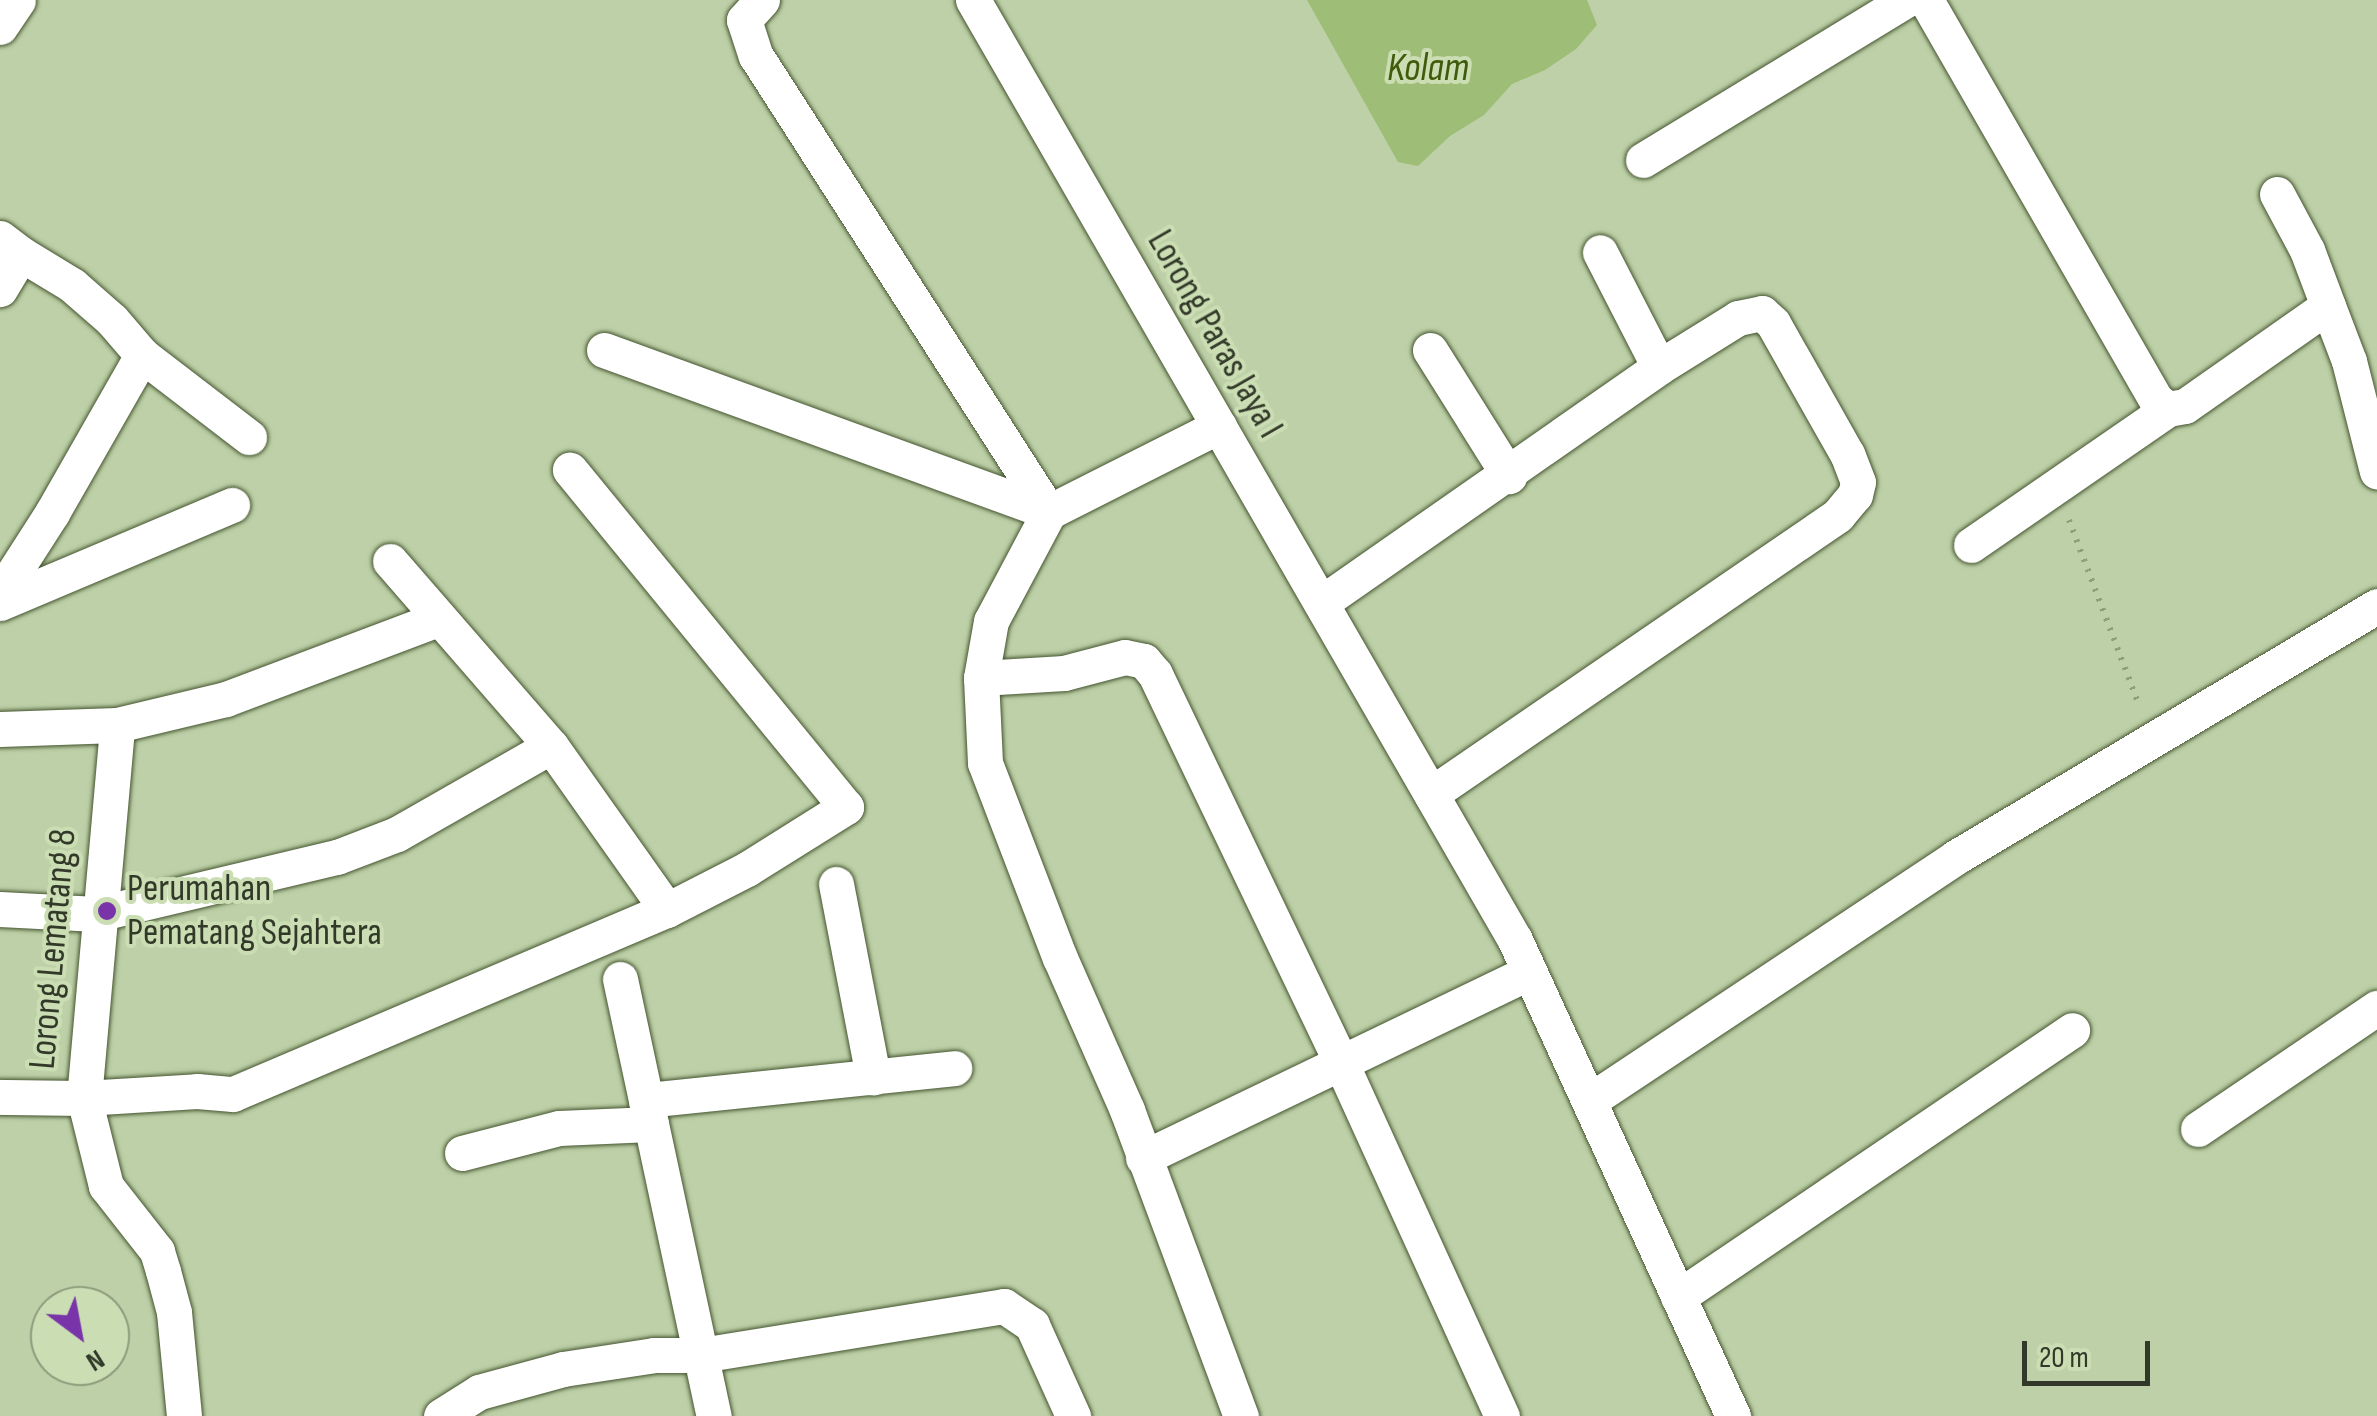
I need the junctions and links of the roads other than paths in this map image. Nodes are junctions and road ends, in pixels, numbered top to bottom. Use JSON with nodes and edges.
{"nodes":[{"id":1,"x":18,"y":0,"type":"edge"},
{"id":2,"x":762,"y":0,"type":"edge"},
{"id":3,"x":974,"y":0,"type":"edge"},
{"id":4,"x":1906,"y":0,"type":"edge"},
{"id":5,"x":1926,"y":0,"type":"edge"},
{"id":6,"x":0,"y":27,"type":"edge"},
{"id":7,"x":1643,"y":160,"type":"dead end"},
{"id":8,"x":2277,"y":194,"type":"dead end"},
{"id":9,"x":10,"y":246,"type":"edge"},
{"id":10,"x":1600,"y":252,"type":"dead end"},
{"id":11,"x":0,"y":289,"type":"edge"},
{"id":12,"x":2328,"y":306,"type":"junction"},
{"id":13,"x":604,"y":350,"type":"dead end"},
{"id":14,"x":1430,"y":350,"type":"dead end"},
{"id":15,"x":142,"y":355,"type":"junction"},
{"id":16,"x":1659,"y":367,"type":"junction"},
{"id":17,"x":2168,"y":409,"type":"junction"},
{"id":18,"x":1219,"y":426,"type":"junction"},
{"id":19,"x":249,"y":437,"type":"dead end"},
{"id":20,"x":570,"y":470,"type":"dead end"},
{"id":21,"x":2377,"y":472,"type":"edge"},
{"id":22,"x":1509,"y":476,"type":"junction"},
{"id":23,"x":232,"y":505,"type":"dead end"},
{"id":24,"x":1048,"y":512,"type":"junction"},
{"id":25,"x":1971,"y":545,"type":"dead end"},
{"id":26,"x":390,"y":561,"type":"dead end"},
{"id":27,"x":0,"y":594,"type":"edge"},
{"id":28,"x":0,"y":603,"type":"edge"},
{"id":29,"x":1321,"y":603,"type":"junction"},
{"id":30,"x":2377,"y":606,"type":"edge"},
{"id":31,"x":438,"y":619,"type":"junction"},
{"id":32,"x":980,"y":678,"type":"junction"},
{"id":33,"x":117,"y":725,"type":"junction"},
{"id":34,"x":0,"y":729,"type":"edge"},
{"id":35,"x":551,"y":746,"type":"junction"},
{"id":36,"x":1432,"y":794,"type":"junction"},
{"id":37,"x":836,"y":884,"type":"dead end"},
{"id":38,"x":0,"y":909,"type":"edge"},
{"id":39,"x":667,"y":910,"type":"junction"},
{"id":40,"x":97,"y":914,"type":"junction"},
{"id":41,"x":1530,"y":972,"type":"junction"},
{"id":42,"x":620,"y":979,"type":"dead end"},
{"id":43,"x":2377,"y":1008,"type":"edge"},
{"id":44,"x":2072,"y":1030,"type":"dead end"},
{"id":45,"x":1341,"y":1063,"type":"junction"},
{"id":46,"x":954,"y":1068,"type":"dead end"},
{"id":47,"x":873,"y":1077,"type":"junction"},
{"id":48,"x":0,"y":1097,"type":"edge"},
{"id":49,"x":84,"y":1098,"type":"junction"},
{"id":50,"x":1589,"y":1101,"type":"junction"},
{"id":51,"x":649,"y":1112,"type":"junction"},
{"id":52,"x":2198,"y":1129,"type":"dead end"},
{"id":53,"x":462,"y":1153,"type":"dead end"},
{"id":54,"x":1143,"y":1158,"type":"junction"},
{"id":55,"x":1678,"y":1296,"type":"junction"},
{"id":56,"x":701,"y":1354,"type":"junction"},
{"id":57,"x":184,"y":1416,"type":"edge"},
{"id":58,"x":441,"y":1416,"type":"edge"},
{"id":59,"x":714,"y":1416,"type":"edge"},
{"id":60,"x":1074,"y":1416,"type":"edge"},
{"id":61,"x":1241,"y":1416,"type":"edge"},
{"id":62,"x":1502,"y":1416,"type":"edge"},
{"id":63,"x":1733,"y":1416,"type":"edge"}],
"edges":[{"from":1,"to":6,"type":"street"},
{"from":2,"to":24,"type":"street"},
{"from":3,"to":18,"type":"street","name":"Lorong Paras Jaya I"},
{"from":4,"to":7,"type":"street"},
{"from":5,"to":17,"type":"street"},
{"from":8,"to":12,"type":"street"},
{"from":9,"to":11,"type":"street"},
{"from":9,"to":15,"type":"street"},
{"from":10,"to":16,"type":"street"},
{"from":12,"to":17,"type":"street"},
{"from":12,"to":21,"type":"street"},
{"from":13,"to":24,"type":"street"},
{"from":14,"to":22,"type":"street"},
{"from":15,"to":19,"type":"street"},
{"from":15,"to":27,"type":"street"},
{"from":16,"to":22,"type":"street"},
{"from":16,"to":36,"type":"street"},
{"from":17,"to":25,"type":"street"},
{"from":18,"to":24,"type":"street"},
{"from":18,"to":29,"type":"street","name":"Lorong Paras Jaya I"},
{"from":20,"to":39,"type":"street"},
{"from":22,"to":29,"type":"street"},
{"from":23,"to":28,"type":"street"},
{"from":24,"to":32,"type":"street"},
{"from":26,"to":31,"type":"street"},
{"from":29,"to":36,"type":"street","name":"Lorong Paras Jaya I"},
{"from":30,"to":50,"type":"street"},
{"from":31,"to":33,"type":"street"},
{"from":31,"to":35,"type":"street"},
{"from":32,"to":45,"type":"street"},
{"from":32,"to":54,"type":"street"},
{"from":33,"to":34,"type":"street"},
{"from":33,"to":40,"type":"street","name":"Lorong Lematang 8"},
{"from":35,"to":39,"type":"street"},
{"from":35,"to":40,"type":"street"},
{"from":36,"to":41,"type":"street","name":"Lorong Paras Jaya I"},
{"from":37,"to":47,"type":"street"},
{"from":38,"to":40,"type":"street"},
{"from":39,"to":49,"type":"street"},
{"from":40,"to":49,"type":"street","name":"Lorong Lematang 8"},
{"from":41,"to":45,"type":"street"},
{"from":41,"to":50,"type":"street","name":"Lorong Paras Jaya I"},
{"from":42,"to":51,"type":"street"},
{"from":43,"to":52,"type":"street"},
{"from":44,"to":55,"type":"street"},
{"from":45,"to":54,"type":"street"},
{"from":45,"to":62,"type":"street"},
{"from":46,"to":47,"type":"street"},
{"from":47,"to":51,"type":"street"},
{"from":48,"to":49,"type":"street","name":"Lorong Lematang 8"},
{"from":49,"to":57,"type":"street"},
{"from":50,"to":55,"type":"street","name":"Lorong Paras Jaya I"},
{"from":51,"to":53,"type":"street"},
{"from":51,"to":56,"type":"street"},
{"from":54,"to":61,"type":"street"},
{"from":55,"to":63,"type":"street","name":"Lorong Paras Jaya I"},
{"from":56,"to":58,"type":"street"},
{"from":56,"to":59,"type":"street"},
{"from":56,"to":60,"type":"street"}]}
